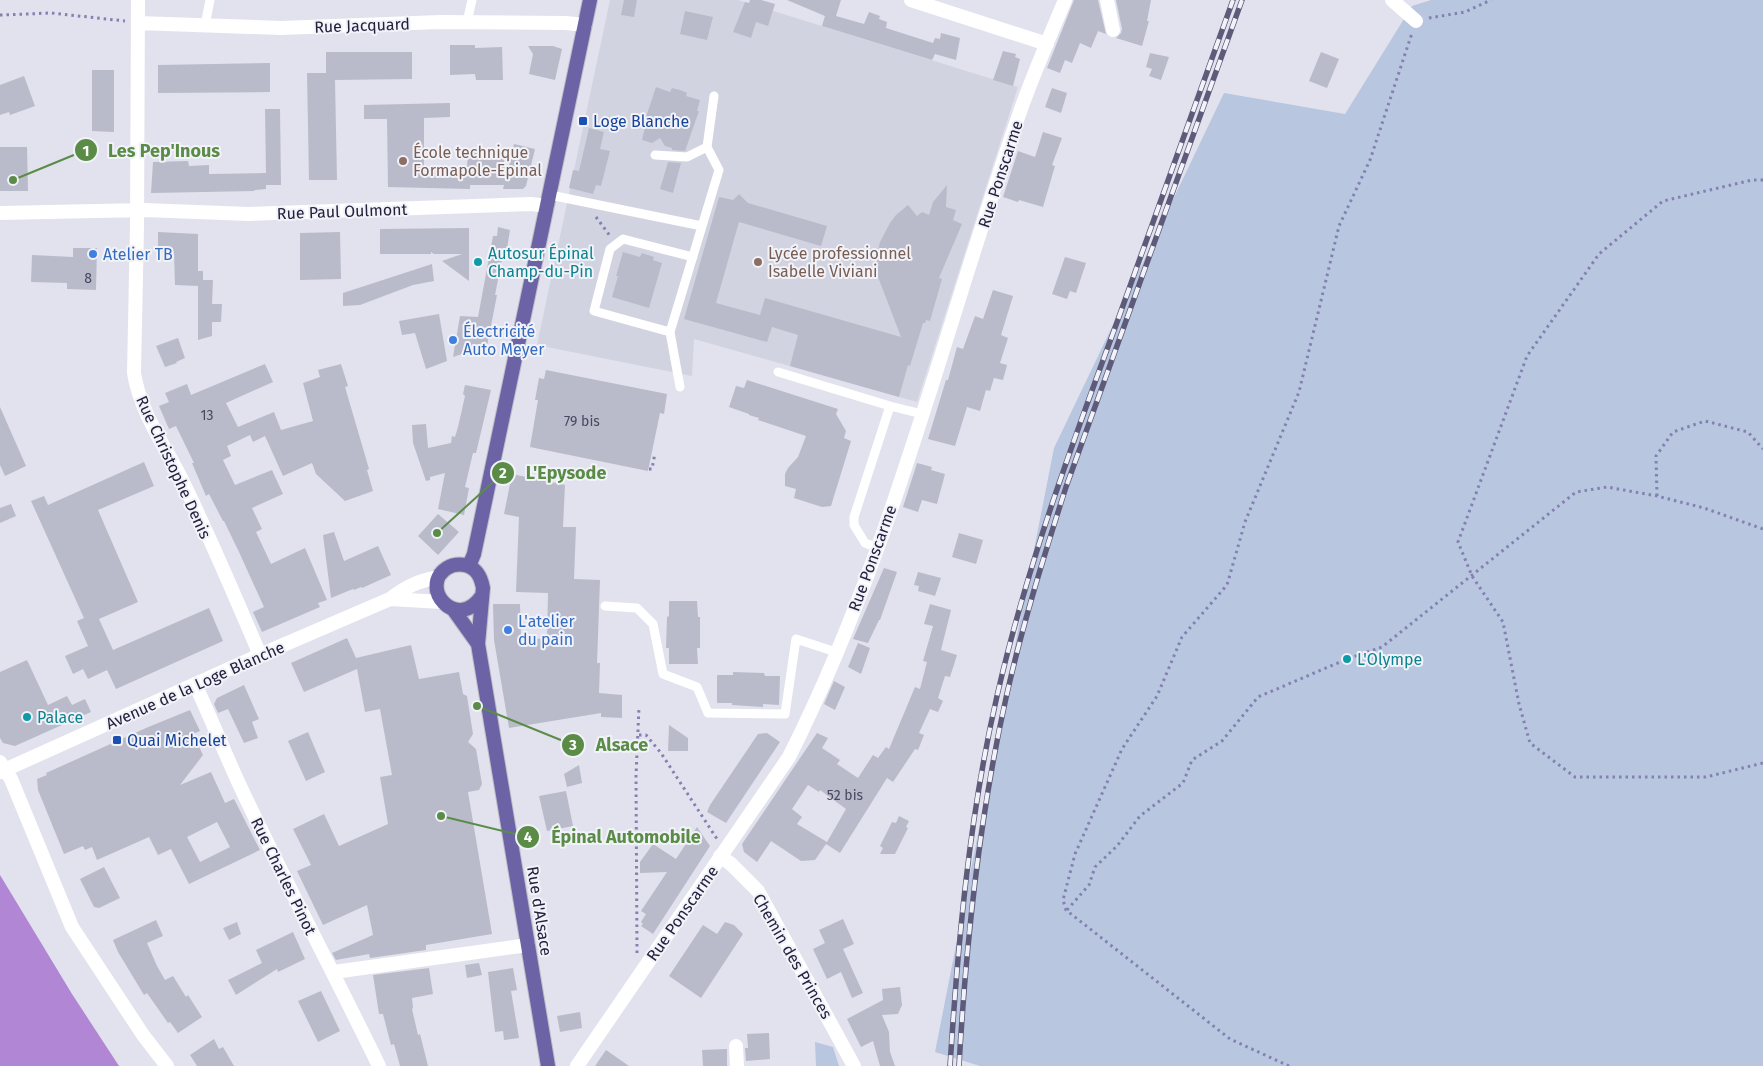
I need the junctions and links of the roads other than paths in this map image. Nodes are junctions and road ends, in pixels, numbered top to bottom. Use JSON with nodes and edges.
{"nodes":[{"id":1,"x":138,"y":0,"type":"edge"},
{"id":2,"x":210,"y":0,"type":"edge"},
{"id":3,"x":472,"y":0,"type":"edge"},
{"id":4,"x":590,"y":0,"type":"edge"},
{"id":5,"x":910,"y":0,"type":"edge"},
{"id":6,"x":1065,"y":0,"type":"edge"},
{"id":7,"x":1107,"y":0,"type":"edge"},
{"id":8,"x":1392,"y":0,"type":"edge"},
{"id":9,"x":1416,"y":21,"type":"road end"},
{"id":10,"x":138,"y":22,"type":"junction"},
{"id":11,"x":467,"y":22,"type":"junction"},
{"id":12,"x":205,"y":25,"type":"junction"},
{"id":13,"x":585,"y":25,"type":"junction"},
{"id":14,"x":1113,"y":30,"type":"dead end"},
{"id":15,"x":1047,"y":44,"type":"junction"},
{"id":16,"x":714,"y":96,"type":"dead end"},
{"id":17,"x":707,"y":147,"type":"junction"},
{"id":18,"x":655,"y":155,"type":"dead end"},
{"id":19,"x":549,"y":201,"type":"junction"},
{"id":20,"x":137,"y":211,"type":"junction"},
{"id":21,"x":0,"y":214,"type":"edge"},
{"id":22,"x":702,"y":226,"type":"junction"},
{"id":23,"x":693,"y":257,"type":"junction"},
{"id":24,"x":670,"y":332,"type":"junction"},
{"id":25,"x":778,"y":372,"type":"dead end"},
{"id":26,"x":680,"y":387,"type":"dead end"},
{"id":27,"x":890,"y":406,"type":"junction"},
{"id":28,"x":922,"y":414,"type":"junction"},
{"id":29,"x":878,"y":548,"type":"junction"},
{"id":30,"x":469,"y":566,"type":"junction"},
{"id":31,"x":439,"y":576,"type":"junction"},
{"id":32,"x":481,"y":597,"type":"junction"},
{"id":33,"x":390,"y":599,"type":"junction"},
{"id":34,"x":448,"y":606,"type":"junction"},
{"id":35,"x":605,"y":606,"type":"dead end"},
{"id":36,"x":478,"y":644,"type":"junction"},
{"id":37,"x":836,"y":652,"type":"junction"},
{"id":38,"x":260,"y":654,"type":"junction"},
{"id":39,"x":195,"y":684,"type":"junction"},
{"id":40,"x":2,"y":768,"type":"edge"},
{"id":41,"x":724,"y":852,"type":"junction"},
{"id":42,"x":528,"y":945,"type":"junction"},
{"id":43,"x":334,"y":972,"type":"junction"},
{"id":44,"x":736,"y":1046,"type":"dead end"},
{"id":45,"x":167,"y":1066,"type":"edge"},
{"id":46,"x":379,"y":1066,"type":"edge"},
{"id":47,"x":548,"y":1066,"type":"edge"},
{"id":48,"x":576,"y":1066,"type":"edge"},
{"id":49,"x":737,"y":1066,"type":"edge"},
{"id":50,"x":854,"y":1066,"type":"edge"}],
"edges":[{"from":1,"to":10,"type":"street","name":"Rue Christophe Denis"},
{"from":2,"to":12,"type":"lane"},
{"from":3,"to":11,"type":"lane"},
{"from":4,"to":13,"type":"main road"},
{"from":5,"to":15,"type":"street"},
{"from":6,"to":15,"type":"street","name":"Rue Ponscarme"},
{"from":7,"to":14,"type":"street"},
{"from":8,"to":9,"type":"street"},
{"from":10,"to":12,"type":"street","name":"Rue Jacquard"},
{"from":10,"to":20,"type":"street","name":"Rue Christophe Denis"},
{"from":11,"to":12,"type":"street","name":"Rue Jacquard"},
{"from":11,"to":13,"type":"street","name":"Rue Jacquard"},
{"from":13,"to":19,"type":"main road"},
{"from":15,"to":28,"type":"street","name":"Rue Ponscarme"},
{"from":16,"to":17,"type":"lane"},
{"from":17,"to":18,"type":"lane"},
{"from":17,"to":22,"type":"lane"},
{"from":19,"to":20,"type":"street","name":"Rue Paul Oulmont"},
{"from":19,"to":22,"type":"lane"},
{"from":19,"to":30,"type":"main road"},
{"from":20,"to":21,"type":"street","name":"Rue Paul Oulmont"},
{"from":20,"to":38,"type":"street","name":"Rue Christophe Denis"},
{"from":22,"to":23,"type":"lane"},
{"from":23,"to":24,"type":"lane"},
{"from":23,"to":24,"type":"lane"},
{"from":24,"to":26,"type":"lane"},
{"from":25,"to":27,"type":"lane"},
{"from":27,"to":28,"type":"lane"},
{"from":27,"to":29,"type":"lane"},
{"from":28,"to":29,"type":"street","name":"Rue Ponscarme"},
{"from":29,"to":37,"type":"street","name":"Rue Ponscarme"},
{"from":30,"to":31,"type":"main road"},
{"from":30,"to":32,"type":"main road"},
{"from":31,"to":33,"type":"street","name":"Avenue de la Loge Blanche"},
{"from":31,"to":34,"type":"main road"},
{"from":32,"to":34,"type":"main road"},
{"from":32,"to":36,"type":"main road","name":"Rue d'Alsace"},
{"from":33,"to":34,"type":"street","name":"Avenue de la Loge Blanche"},
{"from":33,"to":38,"type":"street","name":"Avenue de la Loge Blanche"},
{"from":34,"to":36,"type":"main road","name":"Rue d'Alsace"},
{"from":35,"to":37,"type":"lane"},
{"from":36,"to":42,"type":"main road","name":"Rue d'Alsace"},
{"from":37,"to":41,"type":"street","name":"Rue Ponscarme"},
{"from":38,"to":39,"type":"street","name":"Avenue de la Loge Blanche"},
{"from":39,"to":40,"type":"street","name":"Avenue de la Loge Blanche"},
{"from":39,"to":43,"type":"street","name":"Rue Charles Pinot"},
{"from":40,"to":45,"type":"street"},
{"from":41,"to":48,"type":"street","name":"Rue Ponscarme"},
{"from":41,"to":50,"type":"street","name":"Chemin des Princes"},
{"from":42,"to":43,"type":"street"},
{"from":42,"to":47,"type":"main road","name":"Rue d'Alsace"},
{"from":43,"to":46,"type":"street","name":"Rue Charles Pinot"},
{"from":44,"to":49,"type":"street"}]}
